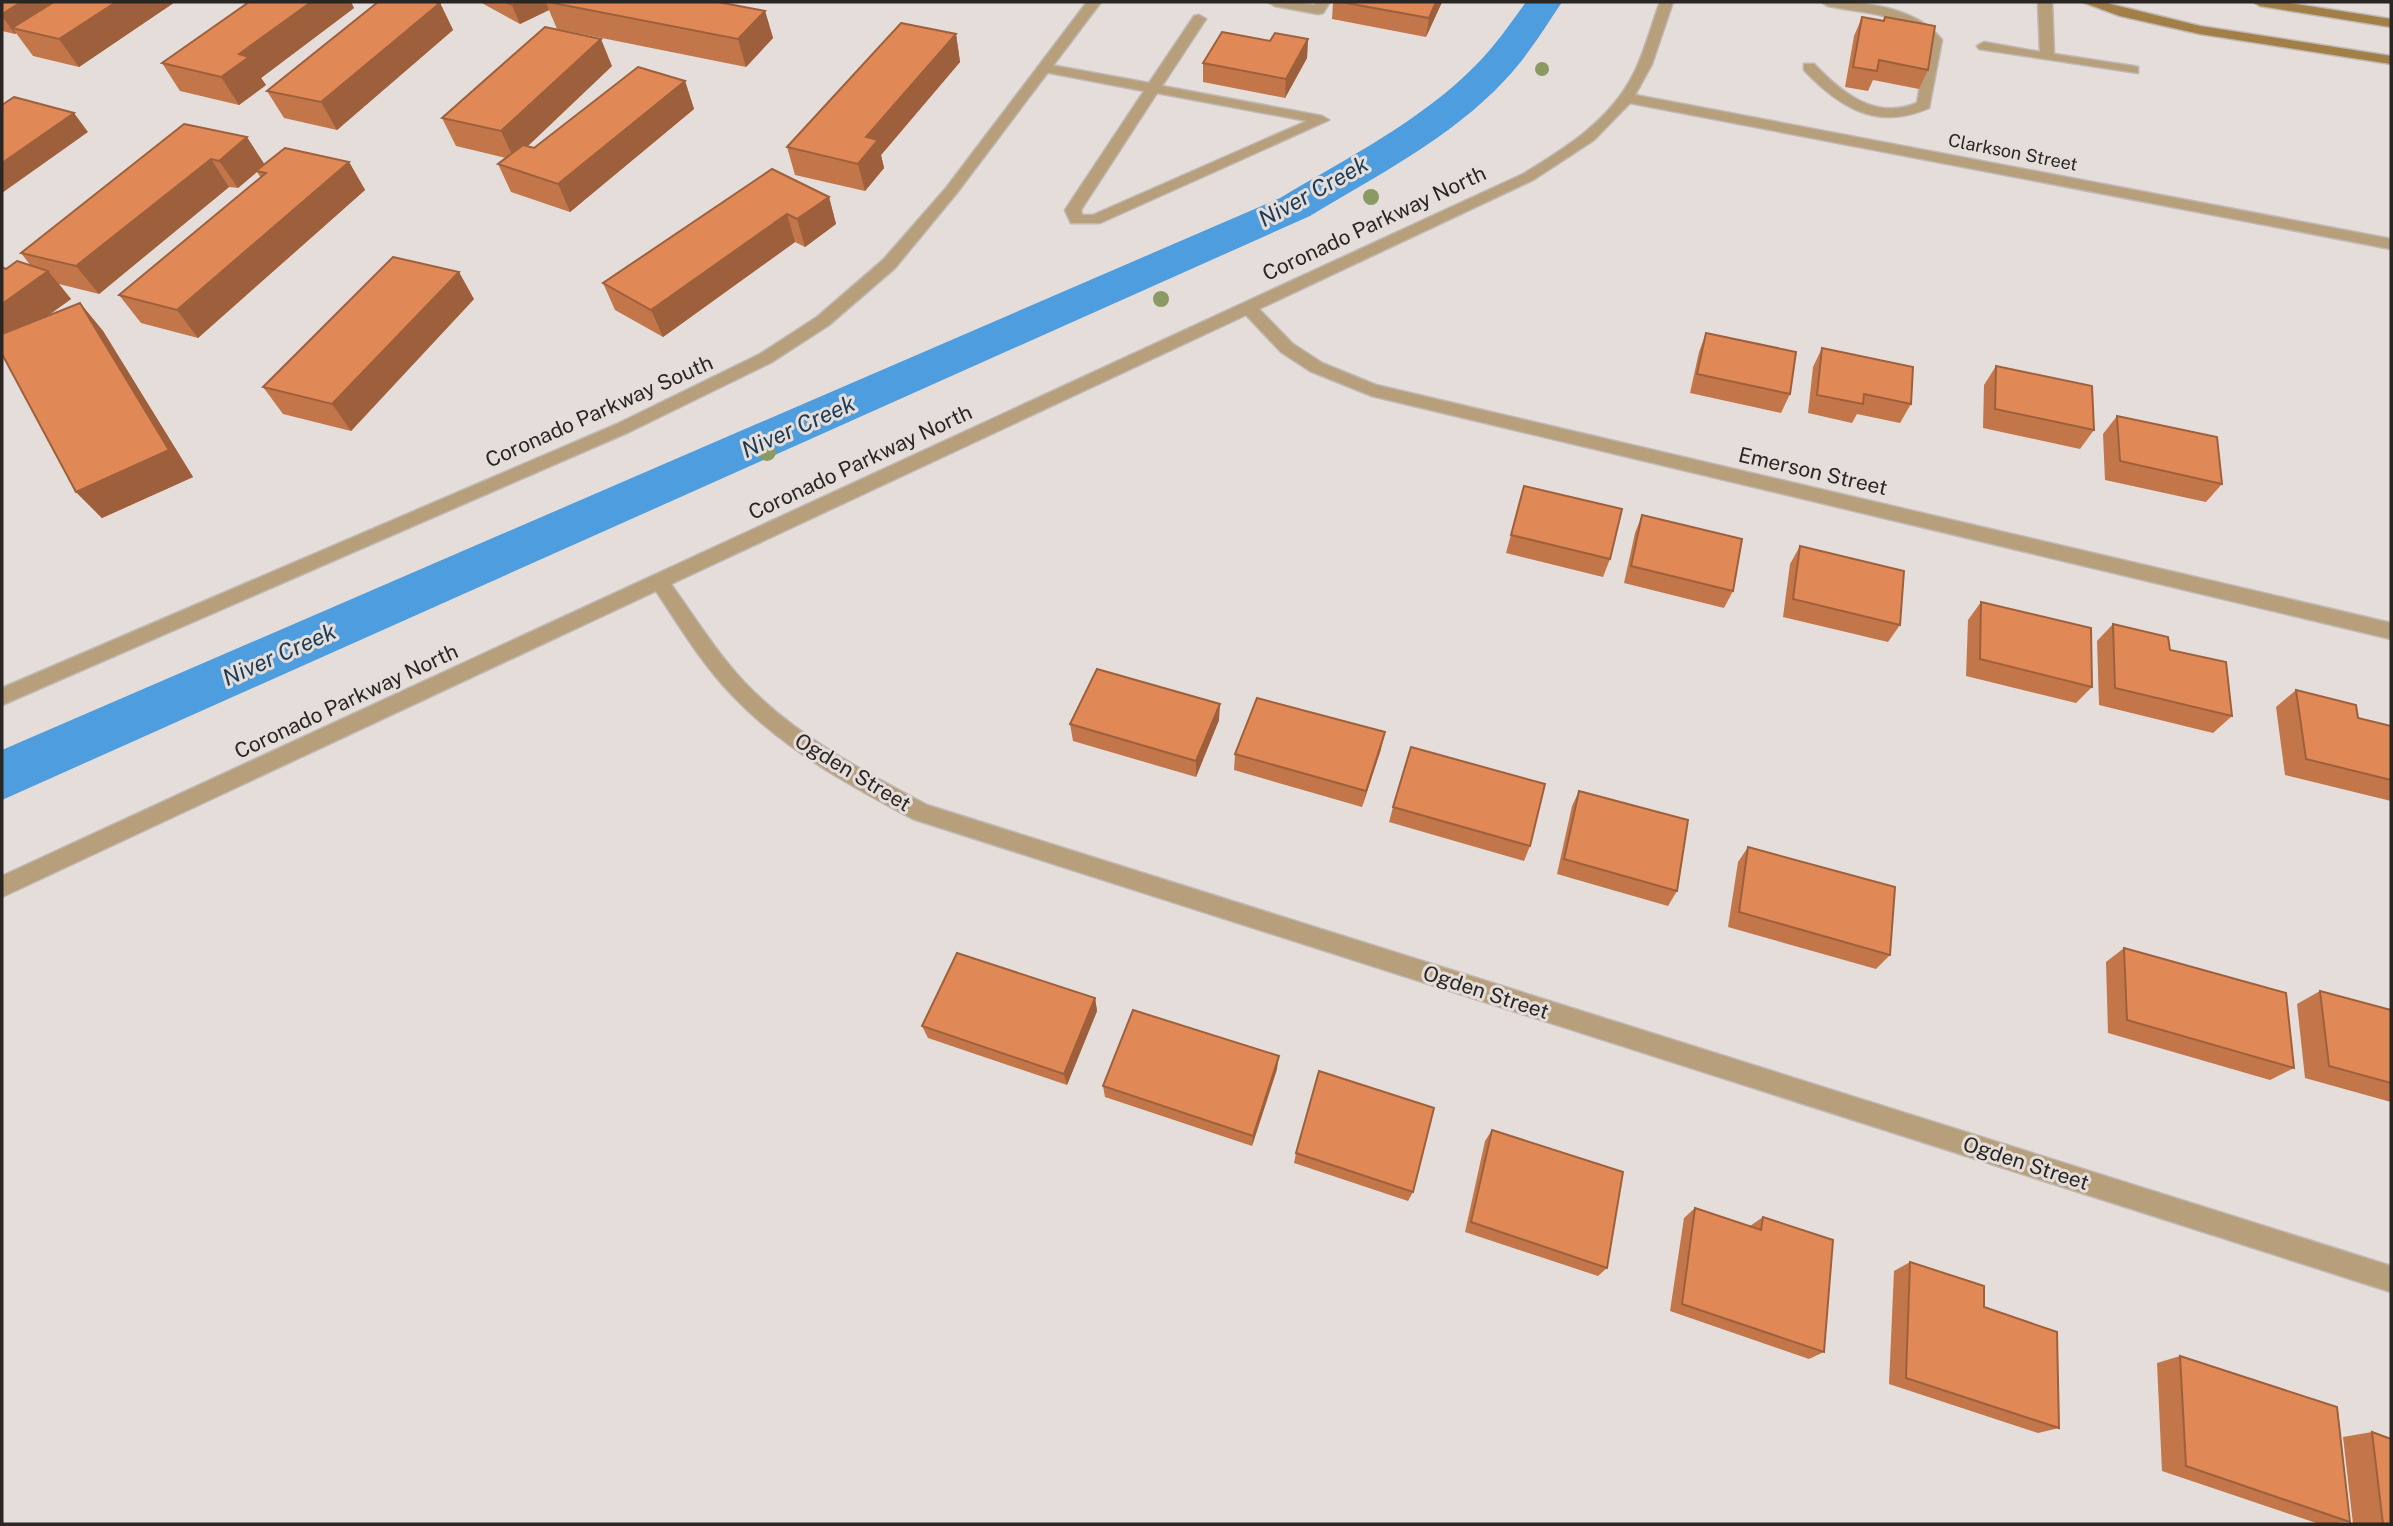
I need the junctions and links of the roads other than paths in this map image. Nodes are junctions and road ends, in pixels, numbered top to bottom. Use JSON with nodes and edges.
{"nodes":[{"id":1,"x":1094,"y":2,"type":"edge"},
{"id":2,"x":1275,"y":2,"type":"edge"},
{"id":3,"x":1322,"y":2,"type":"edge"},
{"id":4,"x":1666,"y":2,"type":"edge"},
{"id":5,"x":1828,"y":2,"type":"edge"},
{"id":6,"x":2045,"y":2,"type":"edge"},
{"id":7,"x":2089,"y":2,"type":"edge"},
{"id":8,"x":2259,"y":2,"type":"edge"},
{"id":9,"x":2277,"y":3,"type":"edge"},
{"id":10,"x":1199,"y":19,"type":"dead end"},
{"id":11,"x":2391,"y":23,"type":"edge"},
{"id":12,"x":1984,"y":46,"type":"dead end"},
{"id":13,"x":2047,"y":57,"type":"junction"},
{"id":14,"x":2391,"y":60,"type":"edge"},
{"id":15,"x":1809,"y":67,"type":"dead end"},
{"id":16,"x":1045,"y":68,"type":"junction"},
{"id":17,"x":2133,"y":70,"type":"dead end"},
{"id":18,"x":1154,"y":89,"type":"junction"},
{"id":19,"x":1627,"y":98,"type":"junction"},
{"id":20,"x":2391,"y":244,"type":"edge"},
{"id":21,"x":1248,"y":307,"type":"junction"},
{"id":22,"x":657,"y":580,"type":"junction"},
{"id":23,"x":2391,"y":631,"type":"edge"},
{"id":24,"x":2,"y":697,"type":"edge"},
{"id":25,"x":2,"y":887,"type":"edge"},
{"id":26,"x":2391,"y":1279,"type":"edge"}],
"edges":[{"from":1,"to":16,"type":"street","name":"Coronado Parkway South"},
{"from":2,"to":3,"type":"street"},
{"from":4,"to":19,"type":"street","name":"Coronado Parkway North"},
{"from":5,"to":15,"type":"street"},
{"from":6,"to":13,"type":"street"},
{"from":7,"to":14,"type":"main road"},
{"from":8,"to":9,"type":"main road"},
{"from":9,"to":11,"type":"main road"},
{"from":10,"to":18,"type":"street"},
{"from":12,"to":13,"type":"street"},
{"from":13,"to":17,"type":"street"},
{"from":16,"to":18,"type":"street"},
{"from":16,"to":24,"type":"street","name":"Coronado Parkway South"},
{"from":18,"to":18,"type":"street"},
{"from":19,"to":20,"type":"street","name":"Clarkson Street"},
{"from":19,"to":21,"type":"street","name":"Coronado Parkway North"},
{"from":21,"to":22,"type":"street","name":"Coronado Parkway North"},
{"from":21,"to":23,"type":"street","name":"Emerson Street"},
{"from":22,"to":25,"type":"street","name":"Coronado Parkway North"},
{"from":22,"to":26,"type":"street","name":"Ogden Street"}]}
